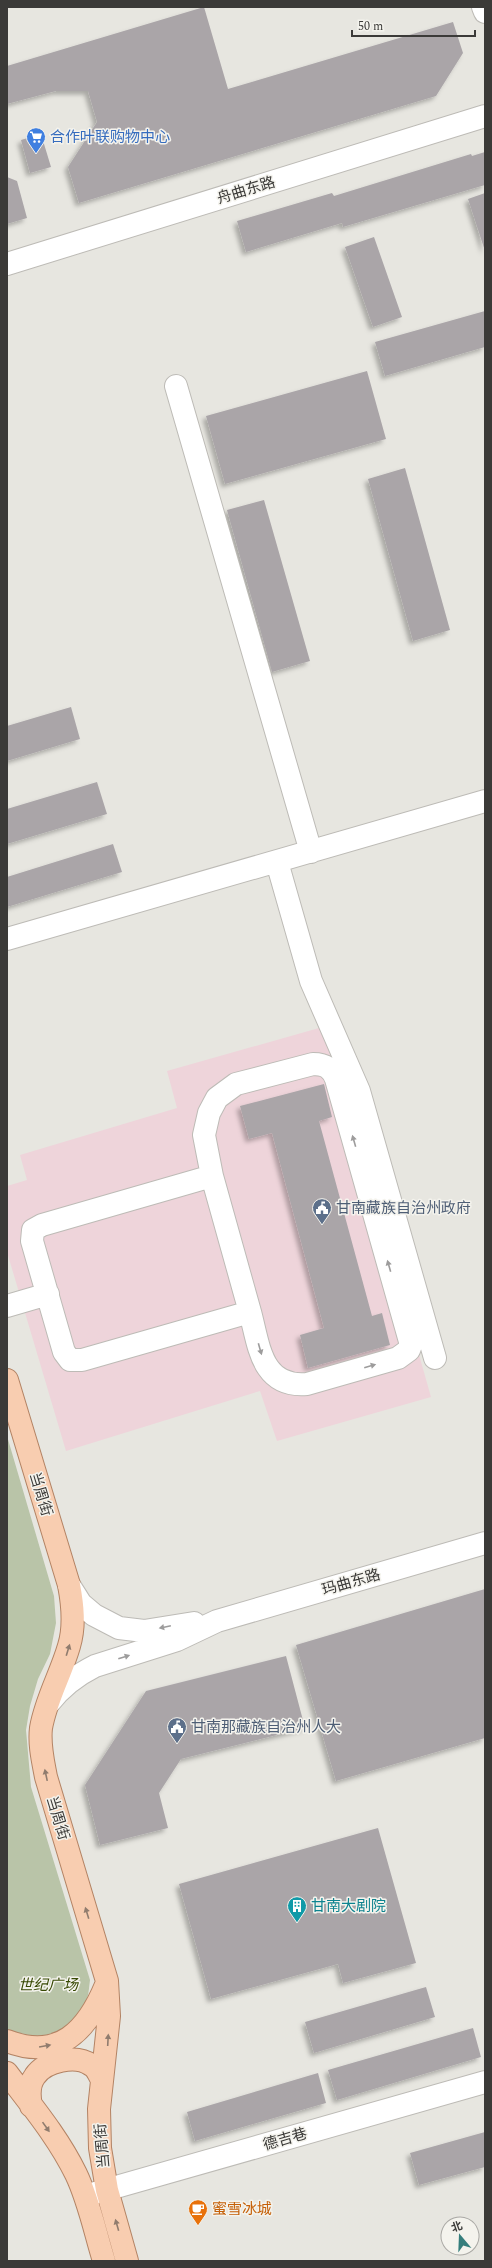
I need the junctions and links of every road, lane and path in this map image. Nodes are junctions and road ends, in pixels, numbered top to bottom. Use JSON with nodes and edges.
{"nodes":[{"id":1,"x":483,"y":7,"type":"edge"},
{"id":2,"x":485,"y":12,"type":"edge"},
{"id":3,"x":485,"y":116,"type":"edge"},
{"id":4,"x":7,"y":264,"type":"edge"},
{"id":5,"x":176,"y":386,"type":"dead end"},
{"id":6,"x":485,"y":802,"type":"edge"},
{"id":7,"x":311,"y":852,"type":"junction"},
{"id":8,"x":277,"y":862,"type":"junction"},
{"id":9,"x":7,"y":939,"type":"edge"},
{"id":10,"x":212,"y":1176,"type":"junction"},
{"id":11,"x":48,"y":1294,"type":"junction"},
{"id":12,"x":7,"y":1306,"type":"edge"},
{"id":13,"x":250,"y":1312,"type":"junction"},
{"id":14,"x":435,"y":1358,"type":"dead end"},
{"id":15,"x":7,"y":1380,"type":"edge"},
{"id":16,"x":485,"y":1543,"type":"edge"},
{"id":17,"x":69,"y":1585,"type":"junction"},
{"id":18,"x":217,"y":1621,"type":"junction"},
{"id":19,"x":46,"y":1706,"type":"junction"},
{"id":20,"x":107,"y":1981,"type":"junction"},
{"id":21,"x":7,"y":2041,"type":"edge"},
{"id":22,"x":7,"y":2073,"type":"edge"},
{"id":23,"x":102,"y":2080,"type":"junction"},
{"id":24,"x":485,"y":2082,"type":"edge"},
{"id":25,"x":31,"y":2106,"type":"junction"},
{"id":26,"x":107,"y":2190,"type":"junction"},
{"id":27,"x":85,"y":2196,"type":"junction"},
{"id":28,"x":104,"y":2261,"type":"edge"},
{"id":29,"x":127,"y":2261,"type":"edge"}],
"edges":[{"from":1,"to":2,"type":"street"},
{"from":3,"to":4,"type":"street","name":"舟曲东路"},
{"from":5,"to":7,"type":"street"},
{"from":6,"to":7,"type":"street"},
{"from":7,"to":8,"type":"street"},
{"from":8,"to":9,"type":"street"},
{"from":8,"to":14,"type":"street"},
{"from":10,"to":11,"type":"street"},
{"from":10,"to":13,"type":"street"},
{"from":13,"to":10,"type":"street","one_way":true},
{"from":11,"to":12,"type":"street"},
{"from":11,"to":13,"type":"street"},
{"from":15,"to":17,"type":"main road","name":"当周街"},
{"from":16,"to":18,"type":"street","name":"玛曲东路"},
{"from":18,"to":17,"type":"street","one_way":true},
{"from":19,"to":17,"type":"main road","name":"当周街","one_way":true},
{"from":19,"to":18,"type":"street","one_way":true},
{"from":20,"to":19,"type":"main road","name":"当周街","one_way":true},
{"from":21,"to":20,"type":"main road","one_way":true},
{"from":23,"to":20,"type":"main road","name":"当周街","one_way":true},
{"from":22,"to":25,"type":"main road","name":"当周街"},
{"from":23,"to":25,"type":"main road"},
{"from":23,"to":26,"type":"main road","name":"当周街"},
{"from":24,"to":26,"type":"street","name":"德吉巷"},
{"from":25,"to":27,"type":"main road","name":"当周街","one_way":true},
{"from":26,"to":27,"type":"street","name":"德吉巷"},
{"from":29,"to":26,"type":"main road","name":"当周街","one_way":true},
{"from":27,"to":28,"type":"main road","name":"当周街"}]}
